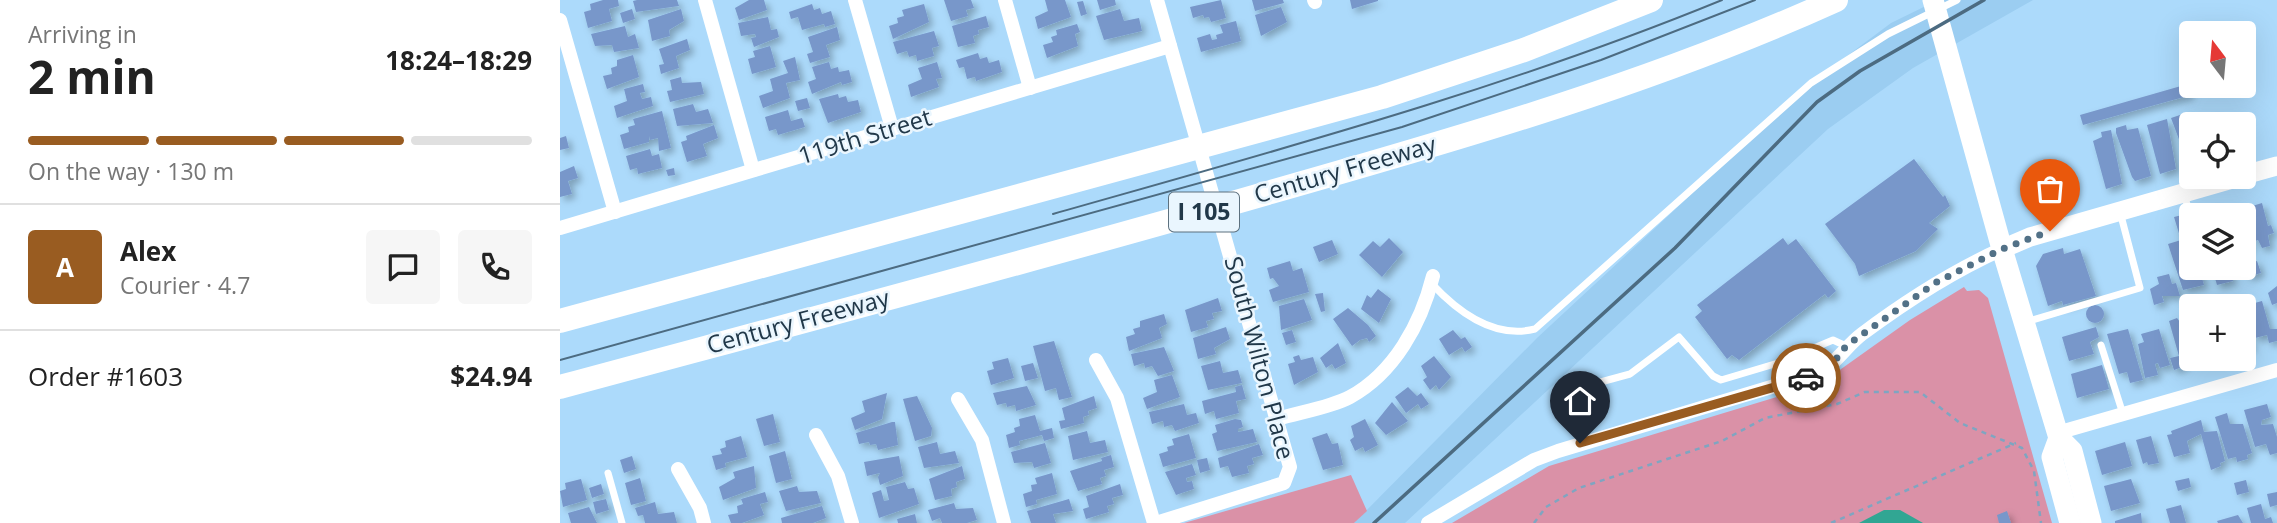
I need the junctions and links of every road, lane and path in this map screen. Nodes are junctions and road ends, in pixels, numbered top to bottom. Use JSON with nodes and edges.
{"nodes":[{"id":1,"x":705,"y":0,"type":"edge"},
{"id":2,"x":855,"y":0,"type":"edge"},
{"id":3,"x":1005,"y":0,"type":"edge"},
{"id":4,"x":1157,"y":0,"type":"edge"},
{"id":5,"x":1651,"y":0,"type":"edge"},
{"id":6,"x":1836,"y":0,"type":"edge"},
{"id":7,"x":1933,"y":0,"type":"edge"},
{"id":8,"x":1957,"y":0,"type":"edge"},
{"id":9,"x":560,"y":20,"type":"edge"},
{"id":10,"x":1170,"y":46,"type":"junction"},
{"id":11,"x":1030,"y":88,"type":"junction"},
{"id":12,"x":891,"y":128,"type":"junction"},
{"id":13,"x":2277,"y":166,"type":"edge"},
{"id":14,"x":753,"y":170,"type":"junction"},
{"id":15,"x":2256,"y":172,"type":"edge"},
{"id":16,"x":2197,"y":189,"type":"edge"},
{"id":17,"x":2184,"y":193,"type":"junction"},
{"id":18,"x":2187,"y":203,"type":"edge"},
{"id":19,"x":2120,"y":211,"type":"junction"},
{"id":20,"x":615,"y":212,"type":"junction"},
{"id":21,"x":560,"y":228,"type":"edge"},
{"id":22,"x":2002,"y":249,"type":"junction"},
{"id":23,"x":1432,"y":280,"type":"joint"},
{"id":24,"x":560,"y":321,"type":"edge"},
{"id":25,"x":2024,"y":323,"type":"junction"},
{"id":26,"x":2101,"y":345,"type":"dead end"},
{"id":27,"x":1846,"y":346,"type":"junction"},
{"id":28,"x":1096,"y":360,"type":"dead end"},
{"id":29,"x":2277,"y":370,"type":"edge"},
{"id":30,"x":1597,"y":383,"type":"dead end"},
{"id":31,"x":560,"y":387,"type":"edge"},
{"id":32,"x":958,"y":399,"type":"dead end"},
{"id":33,"x":2123,"y":414,"type":"junction"},
{"id":34,"x":1278,"y":419,"type":"junction"},
{"id":35,"x":816,"y":435,"type":"dead end"},
{"id":36,"x":2058,"y":436,"type":"junction"},
{"id":37,"x":2016,"y":443,"type":"junction"},
{"id":38,"x":678,"y":469,"type":"dead end"},
{"id":39,"x":608,"y":473,"type":"dead end"},
{"id":40,"x":622,"y":523,"type":"edge"},
{"id":41,"x":704,"y":523,"type":"edge"},
{"id":42,"x":852,"y":523,"type":"edge"},
{"id":43,"x":1004,"y":523,"type":"edge"},
{"id":44,"x":1155,"y":523,"type":"edge"},
{"id":45,"x":1428,"y":523,"type":"edge"},
{"id":46,"x":1534,"y":523,"type":"edge"},
{"id":47,"x":1831,"y":523,"type":"edge"},
{"id":48,"x":2041,"y":523,"type":"edge"},
{"id":49,"x":2070,"y":523,"type":"edge"},
{"id":50,"x":2091,"y":523,"type":"edge"}],
"edges":[{"from":1,"to":14,"type":"street"},
{"from":2,"to":12,"type":"street"},
{"from":3,"to":11,"type":"street"},
{"from":4,"to":10,"type":"street","name":"South Wilton Place"},
{"from":5,"to":24,"type":"highway","number":"I 105"},
{"from":6,"to":31,"type":"highway","name":"Century Freeway","number":"I 105"},
{"from":7,"to":22,"type":"main road"},
{"from":8,"to":23,"type":"lane"},
{"from":9,"to":20,"type":"street"},
{"from":10,"to":11,"type":"street","name":"119th Street"},
{"from":10,"to":34,"type":"street","name":"South Wilton Place"},
{"from":11,"to":12,"type":"street","name":"119th Street"},
{"from":12,"to":14,"type":"street","name":"119th Street"},
{"from":13,"to":15,"type":"street"},
{"from":14,"to":20,"type":"street","name":"119th Street"},
{"from":16,"to":17,"type":"street"},
{"from":17,"to":18,"type":"lane"},
{"from":17,"to":19,"type":"street"},
{"from":19,"to":22,"type":"street"},
{"from":19,"to":25,"type":"lane"},
{"from":20,"to":21,"type":"street","name":"119th Street"},
{"from":22,"to":25,"type":"main road"},
{"from":22,"to":27,"type":"street"},
{"from":23,"to":34,"type":"street"},
{"from":25,"to":36,"type":"main road"},
{"from":26,"to":33,"type":"lane"},
{"from":27,"to":30,"type":"lane"},
{"from":27,"to":45,"type":"street"},
{"from":28,"to":44,"type":"street"},
{"from":29,"to":33,"type":"street"},
{"from":32,"to":43,"type":"street"},
{"from":33,"to":36,"type":"street"},
{"from":34,"to":44,"type":"street","name":"South Wilton Place"},
{"from":35,"to":42,"type":"street"},
{"from":36,"to":49,"type":"main road"},
{"from":36,"to":50,"type":"main road"},
{"from":37,"to":46,"type":"path"},
{"from":37,"to":47,"type":"path"},
{"from":37,"to":48,"type":"path"},
{"from":38,"to":41,"type":"street"},
{"from":39,"to":40,"type":"lane"}]}
